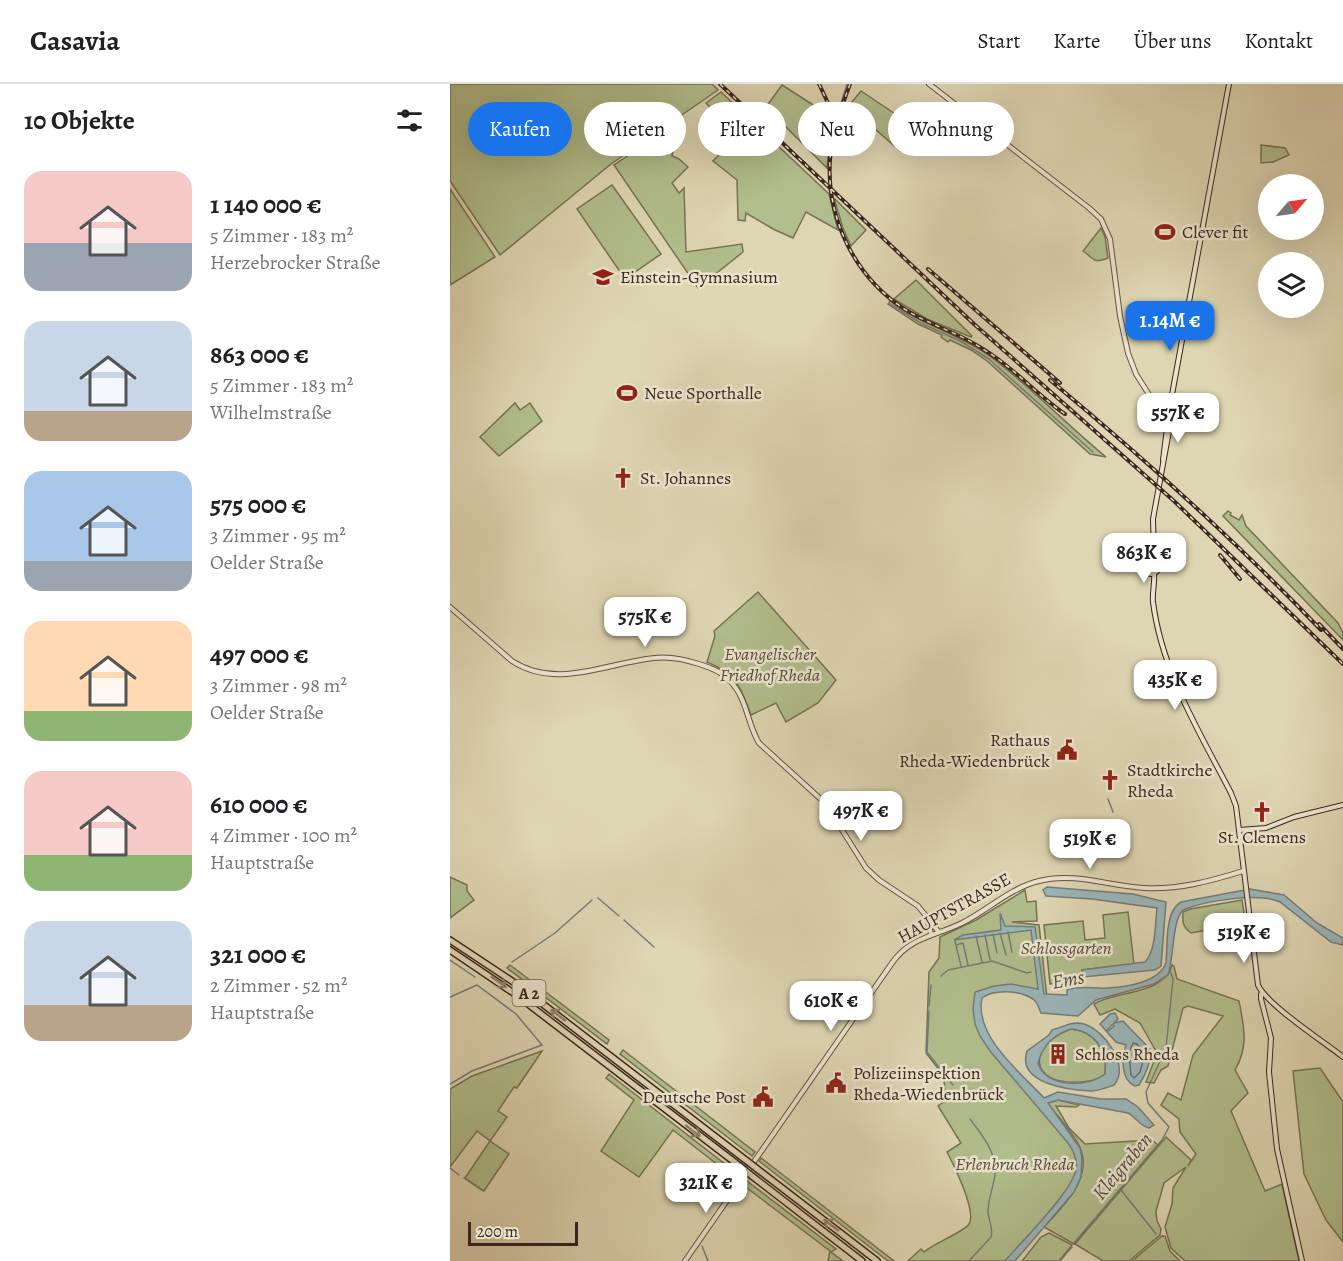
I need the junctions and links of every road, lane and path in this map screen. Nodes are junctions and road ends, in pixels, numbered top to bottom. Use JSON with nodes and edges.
{"nodes":[{"id":1,"x":929,"y":84,"type":"edge"},
{"id":2,"x":1229,"y":84,"type":"edge"},
{"id":3,"x":1169,"y":415,"type":"junction"},
{"id":4,"x":1154,"y":558,"type":"junction"},
{"id":5,"x":1154,"y":574,"type":"junction"},
{"id":6,"x":450,"y":607,"type":"edge"},
{"id":7,"x":1343,"y":805,"type":"edge"},
{"id":8,"x":1239,"y":830,"type":"junction"},
{"id":9,"x":1243,"y":871,"type":"junction"},
{"id":10,"x":926,"y":914,"type":"junction"},
{"id":11,"x":938,"y":932,"type":"junction"},
{"id":12,"x":931,"y":934,"type":"junction"},
{"id":13,"x":450,"y":940,"type":"edge"},
{"id":14,"x":450,"y":950,"type":"edge"},
{"id":15,"x":1261,"y":993,"type":"junction"},
{"id":16,"x":1343,"y":1057,"type":"edge"},
{"id":17,"x":685,"y":1261,"type":"edge"},
{"id":18,"x":862,"y":1261,"type":"edge"},
{"id":19,"x":877,"y":1261,"type":"edge"},
{"id":20,"x":1302,"y":1261,"type":"edge"}],
"edges":[{"from":1,"to":3,"type":"street"},
{"from":2,"to":3,"type":"street"},
{"from":3,"to":4,"type":"street"},
{"from":4,"to":5,"type":"street"},
{"from":4,"to":5,"type":"street"},
{"from":5,"to":8,"type":"street"},
{"from":6,"to":10,"type":"street"},
{"from":7,"to":8,"type":"street"},
{"from":8,"to":9,"type":"street"},
{"from":9,"to":11,"type":"street","name":"HAUPTSTRASSE"},
{"from":9,"to":15,"type":"street"},
{"from":10,"to":11,"type":"street"},
{"from":10,"to":12,"type":"street"},
{"from":11,"to":12,"type":"street","name":"HAUPTSTRASSE"},
{"from":12,"to":17,"type":"street","name":"HAUPTSTRASSE"},
{"from":19,"to":13,"type":"highway","number":"A 2","one_way":true,"bridge":true},
{"from":14,"to":18,"type":"highway","number":"A 2","one_way":true,"bridge":true},
{"from":15,"to":16,"type":"street"},
{"from":15,"to":20,"type":"street"}]}
